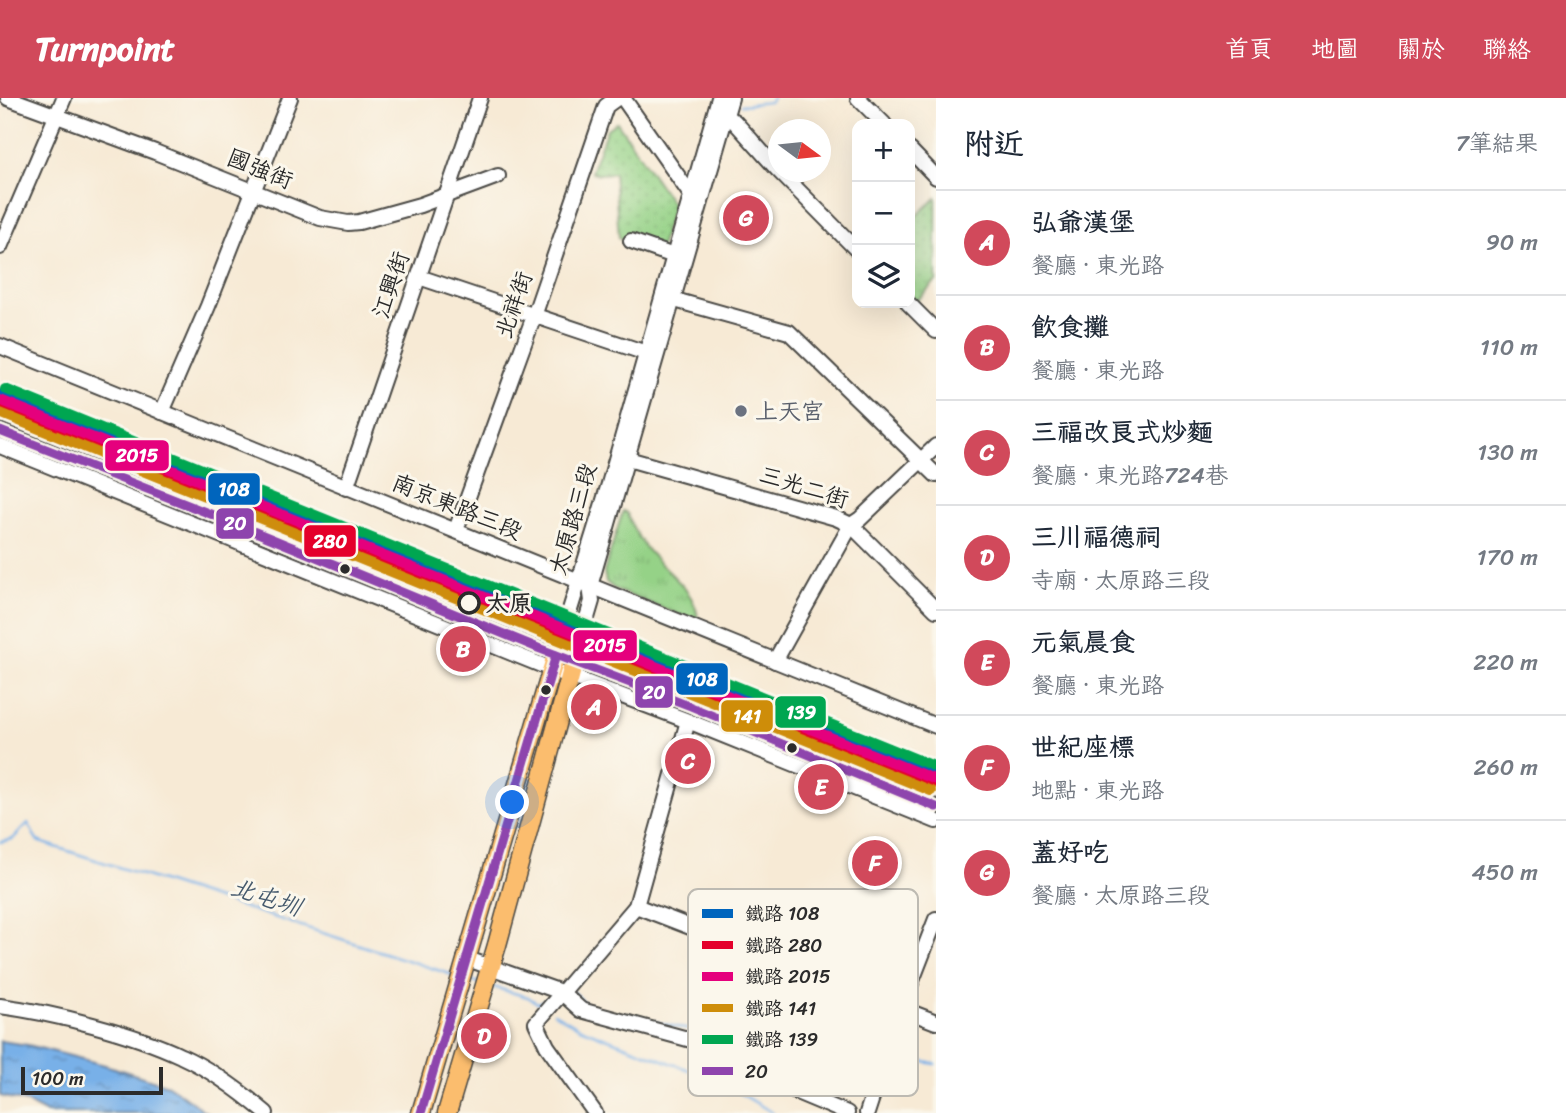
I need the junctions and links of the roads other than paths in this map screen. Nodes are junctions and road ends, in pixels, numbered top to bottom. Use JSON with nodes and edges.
{"nodes":[{"id":1,"x":8,"y":98,"type":"edge"},
{"id":2,"x":64,"y":98,"type":"edge"},
{"id":3,"x":290,"y":98,"type":"edge"},
{"id":4,"x":480,"y":98,"type":"edge"},
{"id":5,"x":617,"y":98,"type":"edge"},
{"id":6,"x":622,"y":98,"type":"edge"},
{"id":7,"x":719,"y":98,"type":"edge"},
{"id":8,"x":731,"y":98,"type":"edge"},
{"id":9,"x":858,"y":98,"type":"edge"},
{"id":10,"x":720,"y":115,"type":"junction"},
{"id":11,"x":56,"y":116,"type":"junction"},
{"id":12,"x":879,"y":119,"type":"edge"},
{"id":13,"x":915,"y":155,"type":"edge"},
{"id":14,"x":768,"y":159,"type":"edge"},
{"id":15,"x":498,"y":176,"type":"dead end"},
{"id":16,"x":936,"y":177,"type":"edge"},
{"id":17,"x":790,"y":182,"type":"edge"},
{"id":18,"x":253,"y":191,"type":"junction"},
{"id":19,"x":447,"y":195,"type":"junction"},
{"id":20,"x":696,"y":196,"type":"junction"},
{"id":21,"x":631,"y":241,"type":"dead end"},
{"id":22,"x":852,"y":245,"type":"edge"},
{"id":23,"x":0,"y":247,"type":"edge"},
{"id":24,"x":674,"y":256,"type":"junction"},
{"id":25,"x":419,"y":277,"type":"junction"},
{"id":26,"x":668,"y":297,"type":"junction"},
{"id":27,"x":913,"y":308,"type":"edge"},
{"id":28,"x":534,"y":316,"type":"junction"},
{"id":29,"x":936,"y":331,"type":"edge"},
{"id":30,"x":0,"y":346,"type":"edge"},
{"id":31,"x":652,"y":355,"type":"junction"},
{"id":32,"x":162,"y":412,"type":"junction"},
{"id":33,"x":0,"y":431,"type":"edge"},
{"id":34,"x":0,"y":446,"type":"edge"},
{"id":35,"x":936,"y":446,"type":"edge"},
{"id":36,"x":628,"y":459,"type":"junction"},
{"id":37,"x":921,"y":459,"type":"junction"},
{"id":38,"x":936,"y":475,"type":"edge"},
{"id":39,"x":346,"y":488,"type":"junction"},
{"id":40,"x":850,"y":525,"type":"junction"},
{"id":41,"x":456,"y":530,"type":"junction"},
{"id":42,"x":585,"y":584,"type":"junction"},
{"id":43,"x":936,"y":610,"type":"edge"},
{"id":44,"x":775,"y":661,"type":"junction"},
{"id":45,"x":554,"y":662,"type":"junction"},
{"id":46,"x":572,"y":669,"type":"junction"},
{"id":47,"x":688,"y":721,"type":"junction"},
{"id":48,"x":936,"y":726,"type":"edge"},
{"id":49,"x":936,"y":807,"type":"edge"},
{"id":50,"x":936,"y":821,"type":"edge"},
{"id":51,"x":636,"y":906,"type":"junction"},
{"id":52,"x":936,"y":919,"type":"edge"},
{"id":53,"x":688,"y":926,"type":"edge"},
{"id":54,"x":466,"y":958,"type":"junction"},
{"id":55,"x":918,"y":965,"type":"edge"},
{"id":56,"x":491,"y":967,"type":"junction"},
{"id":57,"x":561,"y":992,"type":"junction"},
{"id":58,"x":0,"y":1006,"type":"edge"},
{"id":59,"x":918,"y":1015,"type":"edge"},
{"id":60,"x":936,"y":1022,"type":"edge"},
{"id":61,"x":688,"y":1039,"type":"edge"},
{"id":62,"x":806,"y":1096,"type":"edge"},
{"id":63,"x":872,"y":1096,"type":"edge"},
{"id":64,"x":266,"y":1113,"type":"edge"},
{"id":65,"x":421,"y":1113,"type":"edge"},
{"id":66,"x":447,"y":1113,"type":"edge"},
{"id":67,"x":595,"y":1113,"type":"edge"},
{"id":68,"x":847,"y":1113,"type":"edge"},
{"id":69,"x":866,"y":1113,"type":"edge"}],
"edges":[{"from":1,"to":11,"type":"street","name":"國強街"},
{"from":2,"to":11,"type":"street"},
{"from":3,"to":18,"type":"street"},
{"from":4,"to":19,"type":"street","name":"江興街"},
{"from":5,"to":28,"type":"street","name":"北祥街"},
{"from":6,"to":20,"type":"street"},
{"from":7,"to":10,"type":"street","name":"太原路三段"},
{"from":8,"to":10,"type":"street","name":"太原路三段"},
{"from":9,"to":12,"type":"street"},
{"from":10,"to":14,"type":"street"},
{"from":10,"to":20,"type":"street","name":"太原路三段"},
{"from":11,"to":18,"type":"street","name":"國強街"},
{"from":11,"to":23,"type":"street"},
{"from":13,"to":16,"type":"street"},
{"from":15,"to":19,"type":"street","name":"國強街"},
{"from":17,"to":22,"type":"street"},
{"from":18,"to":19,"type":"street","name":"國強街"},
{"from":18,"to":32,"type":"street"},
{"from":19,"to":25,"type":"street","name":"江興街"},
{"from":20,"to":24,"type":"street","name":"太原路三段"},
{"from":20,"to":26,"type":"street","name":"太原路三段"},
{"from":21,"to":24,"type":"street"},
{"from":24,"to":26,"type":"street","name":"太原路三段"},
{"from":25,"to":28,"type":"street"},
{"from":25,"to":39,"type":"street","name":"江興街"},
{"from":26,"to":31,"type":"street","name":"太原路三段"},
{"from":26,"to":37,"type":"street"},
{"from":27,"to":29,"type":"street"},
{"from":28,"to":31,"type":"street"},
{"from":28,"to":41,"type":"street","name":"北祥街"},
{"from":30,"to":32,"type":"street","name":"南京東路三段"},
{"from":31,"to":36,"type":"street","name":"太原路三段"},
{"from":31,"to":42,"type":"street","name":"太原路三段"},
{"from":32,"to":39,"type":"street","name":"南京東路三段"},
{"from":33,"to":45,"type":"street"},
{"from":34,"to":45,"type":"street"},
{"from":35,"to":37,"type":"street"},
{"from":36,"to":40,"type":"street","name":"三光二街"},
{"from":36,"to":42,"type":"street","name":"太原路三段"},
{"from":37,"to":38,"type":"street"},
{"from":37,"to":40,"type":"street"},
{"from":39,"to":41,"type":"street","name":"南京東路三段"},
{"from":40,"to":43,"type":"street","name":"三光二街"},
{"from":40,"to":44,"type":"street"},
{"from":41,"to":42,"type":"street","name":"南京東路三段"},
{"from":42,"to":44,"type":"street","name":"南京東路三段"},
{"from":42,"to":45,"type":"street","name":"太原路三段"},
{"from":42,"to":46,"type":"street","name":"太原路三段"},
{"from":44,"to":48,"type":"street","name":"南京東路三段"},
{"from":45,"to":46,"type":"street"},
{"from":45,"to":54,"type":"main road","name":"太原路三段"},
{"from":46,"to":47,"type":"street"},
{"from":46,"to":49,"type":"street"},
{"from":46,"to":56,"type":"main road","name":"太原路三段"},
{"from":47,"to":50,"type":"street"},
{"from":47,"to":51,"type":"street"},
{"from":51,"to":53,"type":"street"},
{"from":51,"to":57,"type":"street"},
{"from":52,"to":55,"type":"street"},
{"from":54,"to":56,"type":"street"},
{"from":54,"to":65,"type":"main road","name":"太原路三段"},
{"from":56,"to":57,"type":"street"},
{"from":56,"to":66,"type":"main road","name":"太原路三段"},
{"from":57,"to":61,"type":"street"},
{"from":57,"to":67,"type":"street"},
{"from":58,"to":64,"type":"street"},
{"from":59,"to":60,"type":"street"},
{"from":62,"to":68,"type":"street"},
{"from":63,"to":69,"type":"street"}]}
